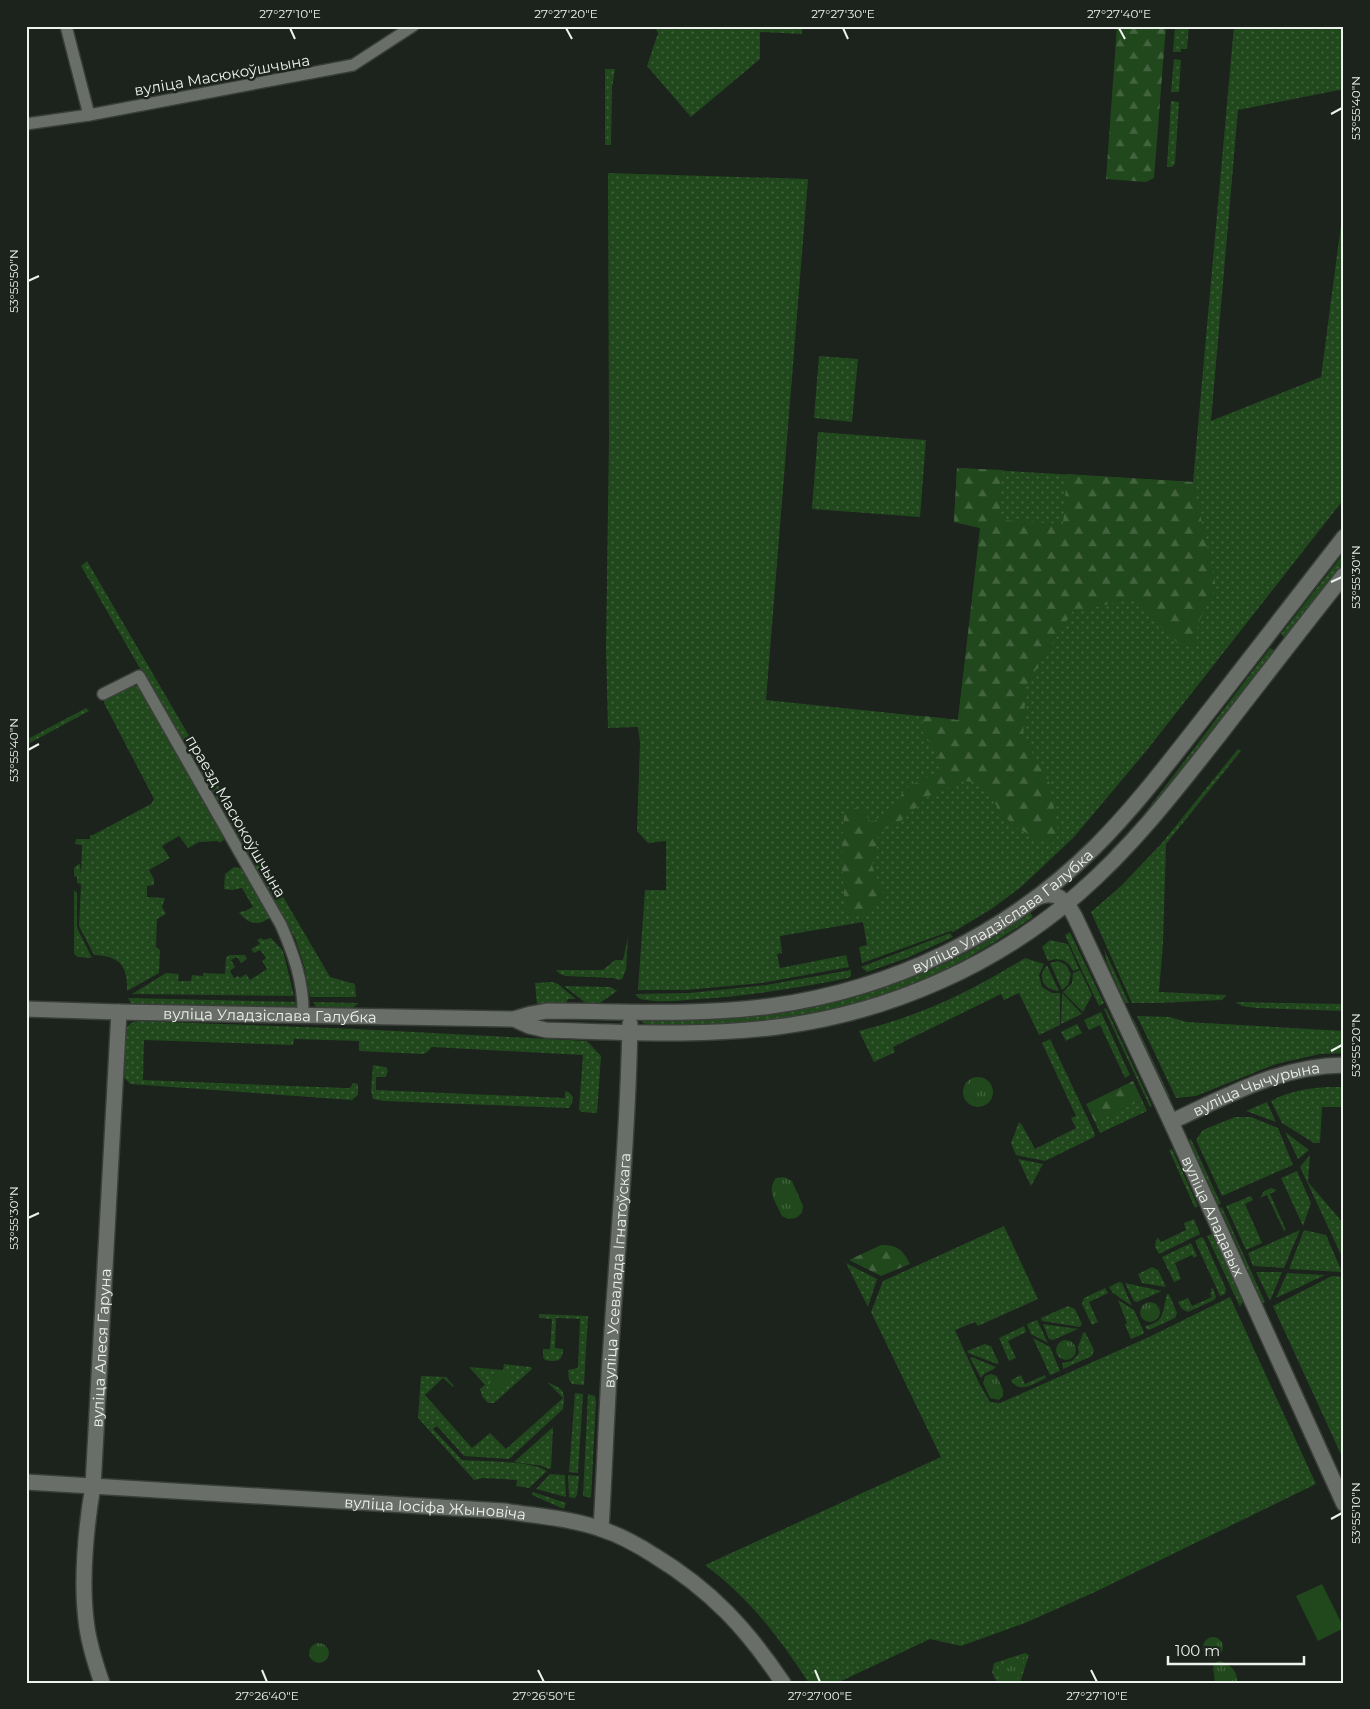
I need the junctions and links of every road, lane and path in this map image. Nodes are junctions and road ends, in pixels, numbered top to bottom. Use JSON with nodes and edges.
{"nodes":[{"id":1,"x":66,"y":26,"type":"edge"},
{"id":2,"x":413,"y":26,"type":"edge"},
{"id":3,"x":89,"y":115,"type":"junction"},
{"id":4,"x":26,"y":124,"type":"edge"},
{"id":5,"x":1344,"y":537,"type":"edge"},
{"id":6,"x":1344,"y":575,"type":"edge"},
{"id":7,"x":103,"y":694,"type":"dead end"},
{"id":8,"x":1063,"y":876,"type":"junction"},
{"id":9,"x":1036,"y":898,"type":"junction"},
{"id":10,"x":1064,"y":902,"type":"junction"},
{"id":11,"x":1047,"y":918,"type":"junction"},
{"id":12,"x":1076,"y":924,"type":"junction"},
{"id":13,"x":26,"y":1009,"type":"edge"},
{"id":14,"x":119,"y":1012,"type":"junction"},
{"id":15,"x":630,"y":1013,"type":"junction"},
{"id":16,"x":303,"y":1016,"type":"junction"},
{"id":17,"x":514,"y":1019,"type":"junction"},
{"id":18,"x":630,"y":1032,"type":"junction"},
{"id":19,"x":1344,"y":1065,"type":"edge"},
{"id":20,"x":1172,"y":1122,"type":"junction"},
{"id":21,"x":26,"y":1482,"type":"edge"},
{"id":22,"x":93,"y":1486,"type":"junction"},
{"id":23,"x":1344,"y":1504,"type":"edge"},
{"id":24,"x":601,"y":1529,"type":"junction"},
{"id":25,"x":102,"y":1683,"type":"edge"},
{"id":26,"x":783,"y":1683,"type":"edge"}],
"edges":[{"from":1,"to":3,"type":"street"},
{"from":2,"to":3,"type":"street","name":"вуліца Масюкоўшчына"},
{"from":3,"to":4,"type":"street","name":"вуліца Масюкоўшчына"},
{"from":5,"to":8,"type":"main road","name":"вуліца Уладзіслава Галубка"},
{"from":6,"to":10,"type":"main road","name":"вуліца Уладзіслава Галубка"},
{"from":7,"to":16,"type":"street","name":"праезд Масюкоўшчына"},
{"from":8,"to":9,"type":"main road","name":"вуліца Уладзіслава Галубка"},
{"from":8,"to":10,"type":"main road"},
{"from":9,"to":10,"type":"main road"},
{"from":9,"to":15,"type":"main road","name":"вуліца Уладзіслава Галубка"},
{"from":10,"to":11,"type":"main road","name":"вуліца Уладзіслава Галубка"},
{"from":10,"to":12,"type":"main road","name":"вуліца Аладавых"},
{"from":11,"to":12,"type":"main road"},
{"from":11,"to":18,"type":"main road","name":"вуліца Уладзіслава Галубка"},
{"from":12,"to":20,"type":"main road","name":"вуліца Аладавых"},
{"from":13,"to":14,"type":"main road","name":"вуліца Уладзіслава Галубка"},
{"from":14,"to":16,"type":"main road","name":"вуліца Уладзіслава Галубка"},
{"from":14,"to":22,"type":"main road","name":"вуліца Алеся Гаруна"},
{"from":15,"to":17,"type":"main road","name":"вуліца Уладзіслава Галубка"},
{"from":15,"to":18,"type":"main road","name":"вуліца Усевалада Ігнатоўскага"},
{"from":16,"to":17,"type":"main road","name":"вуліца Уладзіслава Галубка"},
{"from":17,"to":18,"type":"main road","name":"вуліца Уладзіслава Галубка"},
{"from":18,"to":24,"type":"main road","name":"вуліца Усевалада Ігнатоўскага"},
{"from":19,"to":20,"type":"main road","name":"вуліца Чычурына"},
{"from":20,"to":23,"type":"main road","name":"вуліца Аладавых"},
{"from":21,"to":22,"type":"main road","name":"вуліца Іосіфа Жыновіча"},
{"from":22,"to":24,"type":"main road","name":"вуліца Іосіфа Жыновіча"},
{"from":22,"to":25,"type":"main road","name":"вуліца Алеся Гаруна"},
{"from":24,"to":26,"type":"main road","name":"вуліца Іосіфа Жыновіча"}]}
